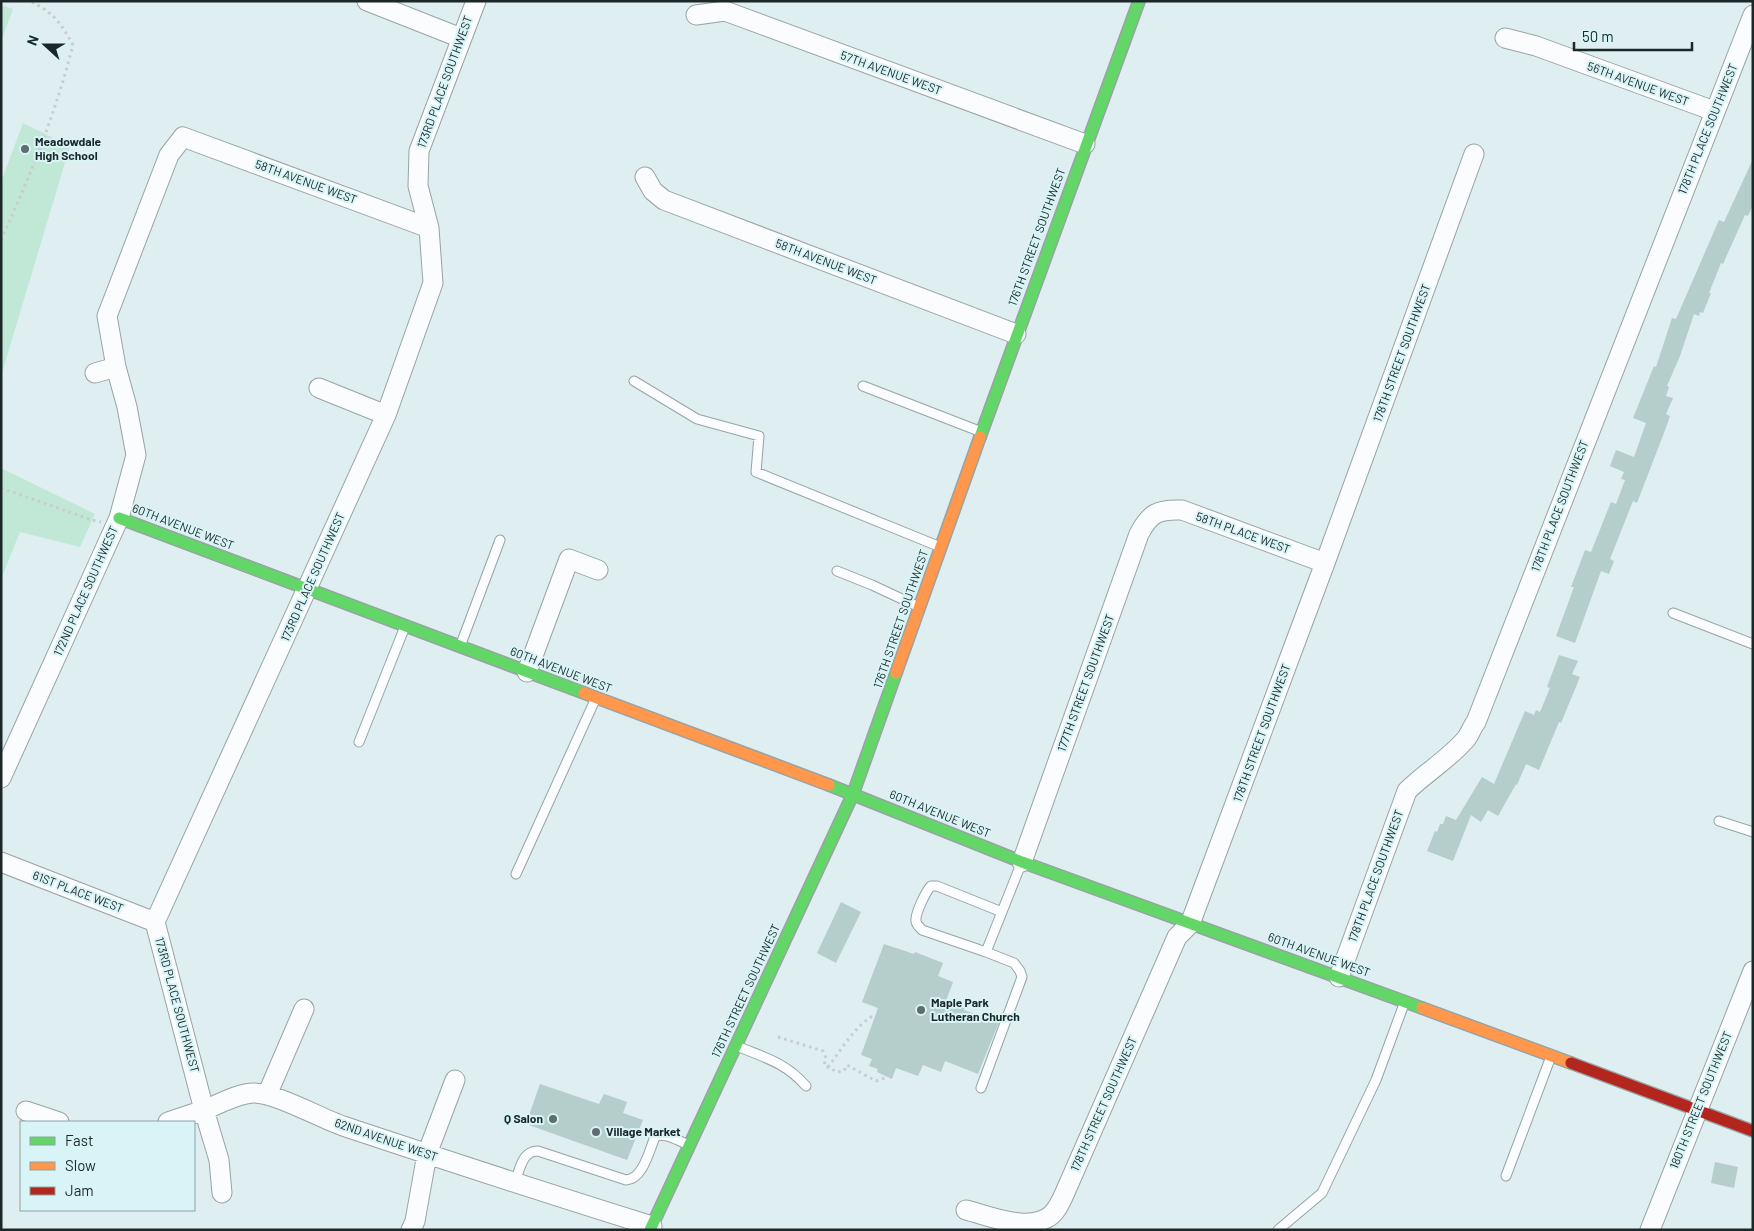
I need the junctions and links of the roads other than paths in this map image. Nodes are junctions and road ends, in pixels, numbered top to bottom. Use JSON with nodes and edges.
{"nodes":[{"id":1,"x":367,"y":1,"type":"edge"},
{"id":2,"x":476,"y":1,"type":"edge"},
{"id":3,"x":1139,"y":1,"type":"edge"},
{"id":4,"x":696,"y":15,"type":"dead end"},
{"id":5,"x":1751,"y":26,"type":"edge"},
{"id":6,"x":461,"y":38,"type":"junction"},
{"id":7,"x":1505,"y":38,"type":"dead end"},
{"id":8,"x":1714,"y":111,"type":"junction"},
{"id":9,"x":183,"y":137,"type":"joint"},
{"id":10,"x":1086,"y":144,"type":"junction"},
{"id":11,"x":1474,"y":154,"type":"dead end"},
{"id":12,"x":645,"y":177,"type":"dead end"},
{"id":13,"x":429,"y":228,"type":"junction"},
{"id":14,"x":1016,"y":334,"type":"junction"},
{"id":15,"x":116,"y":367,"type":"junction"},
{"id":16,"x":95,"y":373,"type":"dead end"},
{"id":17,"x":634,"y":381,"type":"dead end"},
{"id":18,"x":863,"y":386,"type":"dead end"},
{"id":19,"x":319,"y":388,"type":"dead end"},
{"id":20,"x":386,"y":415,"type":"junction"},
{"id":21,"x":982,"y":432,"type":"junction"},
{"id":22,"x":1159,"y":511,"type":"joint"},
{"id":23,"x":118,"y":521,"type":"junction"},
{"id":24,"x":500,"y":540,"type":"dead end"},
{"id":25,"x":941,"y":547,"type":"junction"},
{"id":26,"x":1325,"y":563,"type":"junction"},
{"id":27,"x":598,"y":570,"type":"dead end"},
{"id":28,"x":838,"y":571,"type":"dead end"},
{"id":29,"x":307,"y":589,"type":"junction"},
{"id":30,"x":919,"y":608,"type":"junction"},
{"id":31,"x":1673,"y":613,"type":"dead end"},
{"id":32,"x":405,"y":626,"type":"junction"},
{"id":33,"x":1753,"y":644,"type":"edge"},
{"id":34,"x":460,"y":647,"type":"junction"},
{"id":35,"x":526,"y":672,"type":"junction"},
{"id":36,"x":596,"y":698,"type":"junction"},
{"id":37,"x":359,"y":742,"type":"dead end"},
{"id":38,"x":1,"y":778,"type":"edge"},
{"id":39,"x":853,"y":794,"type":"junction"},
{"id":40,"x":1720,"y":821,"type":"dead end"},
{"id":41,"x":1753,"y":832,"type":"edge"},
{"id":42,"x":1,"y":862,"type":"edge"},
{"id":43,"x":1022,"y":862,"type":"junction"},
{"id":44,"x":516,"y":874,"type":"dead end"},
{"id":45,"x":1002,"y":912,"type":"junction"},
{"id":46,"x":155,"y":922,"type":"junction"},
{"id":47,"x":1190,"y":924,"type":"junction"},
{"id":48,"x":986,"y":952,"type":"junction"},
{"id":49,"x":1753,"y":971,"type":"edge"},
{"id":50,"x":1338,"y":976,"type":"junction"},
{"id":51,"x":1405,"y":1001,"type":"junction"},
{"id":52,"x":304,"y":1009,"type":"dead end"},
{"id":53,"x":736,"y":1046,"type":"junction"},
{"id":54,"x":1551,"y":1056,"type":"junction"},
{"id":55,"x":454,"y":1080,"type":"dead end"},
{"id":56,"x":806,"y":1086,"type":"dead end"},
{"id":57,"x":980,"y":1088,"type":"dead end"},
{"id":58,"x":267,"y":1094,"type":"junction"},
{"id":59,"x":204,"y":1110,"type":"junction"},
{"id":60,"x":26,"y":1111,"type":"dead end"},
{"id":61,"x":1698,"y":1111,"type":"junction"},
{"id":62,"x":56,"y":1121,"type":"edge"},
{"id":63,"x":171,"y":1121,"type":"edge"},
{"id":64,"x":1753,"y":1131,"type":"edge"},
{"id":65,"x":690,"y":1146,"type":"junction"},
{"id":66,"x":427,"y":1154,"type":"junction"},
{"id":67,"x":1506,"y":1176,"type":"dead end"},
{"id":68,"x":515,"y":1182,"type":"junction"},
{"id":69,"x":222,"y":1193,"type":"dead end"},
{"id":70,"x":966,"y":1210,"type":"dead end"},
{"id":71,"x":651,"y":1228,"type":"edge"},
{"id":72,"x":412,"y":1230,"type":"edge"},
{"id":73,"x":1278,"y":1230,"type":"edge"},
{"id":74,"x":1650,"y":1230,"type":"edge"}],
"edges":[{"from":1,"to":6,"type":"street"},
{"from":2,"to":6,"type":"street","name":"173RD PLACE SOUTHWEST"},
{"from":3,"to":10,"type":"street","name":"176TH STREET SOUTHWEST"},
{"from":4,"to":10,"type":"street","name":"57TH AVENUE WEST"},
{"from":5,"to":8,"type":"street","name":"178TH PLACE SOUTHWEST"},
{"from":6,"to":13,"type":"street","name":"173RD PLACE SOUTHWEST"},
{"from":7,"to":8,"type":"street","name":"56TH AVENUE WEST"},
{"from":8,"to":50,"type":"street","name":"178TH PLACE SOUTHWEST"},
{"from":9,"to":13,"type":"street","name":"58TH AVENUE WEST"},
{"from":9,"to":15,"type":"street","name":"172ND PLACE SOUTHWEST"},
{"from":10,"to":14,"type":"street","name":"176TH STREET SOUTHWEST"},
{"from":11,"to":26,"type":"street","name":"178TH STREET SOUTHWEST"},
{"from":12,"to":14,"type":"street","name":"58TH AVENUE WEST"},
{"from":13,"to":20,"type":"street","name":"173RD PLACE SOUTHWEST"},
{"from":14,"to":21,"type":"street","name":"176TH STREET SOUTHWEST"},
{"from":15,"to":16,"type":"street"},
{"from":15,"to":23,"type":"street","name":"172ND PLACE SOUTHWEST"},
{"from":17,"to":25,"type":"lane"},
{"from":18,"to":21,"type":"lane"},
{"from":19,"to":20,"type":"street"},
{"from":20,"to":29,"type":"street","name":"173RD PLACE SOUTHWEST"},
{"from":21,"to":25,"type":"street","name":"176TH STREET SOUTHWEST"},
{"from":22,"to":26,"type":"street","name":"58TH PLACE WEST"},
{"from":22,"to":43,"type":"street","name":"177TH STREET SOUTHWEST"},
{"from":23,"to":29,"type":"street","name":"60TH AVENUE WEST"},
{"from":23,"to":38,"type":"street","name":"172ND PLACE SOUTHWEST"},
{"from":24,"to":34,"type":"lane"},
{"from":25,"to":30,"type":"street","name":"176TH STREET SOUTHWEST"},
{"from":26,"to":47,"type":"street","name":"178TH STREET SOUTHWEST"},
{"from":27,"to":35,"type":"street"},
{"from":28,"to":30,"type":"lane"},
{"from":29,"to":32,"type":"street","name":"60TH AVENUE WEST"},
{"from":29,"to":46,"type":"street","name":"173RD PLACE SOUTHWEST"},
{"from":30,"to":39,"type":"street","name":"176TH STREET SOUTHWEST"},
{"from":31,"to":33,"type":"lane"},
{"from":32,"to":34,"type":"street","name":"60TH AVENUE WEST"},
{"from":32,"to":37,"type":"lane"},
{"from":34,"to":35,"type":"street","name":"60TH AVENUE WEST"},
{"from":35,"to":36,"type":"street","name":"60TH AVENUE WEST"},
{"from":36,"to":39,"type":"street","name":"60TH AVENUE WEST"},
{"from":36,"to":44,"type":"lane"},
{"from":39,"to":43,"type":"street","name":"60TH AVENUE WEST"},
{"from":39,"to":53,"type":"street","name":"176TH STREET SOUTHWEST"},
{"from":40,"to":41,"type":"lane"},
{"from":42,"to":46,"type":"street","name":"61ST PLACE WEST"},
{"from":43,"to":45,"type":"lane"},
{"from":43,"to":47,"type":"street","name":"60TH AVENUE WEST"},
{"from":45,"to":48,"type":"lane"},
{"from":45,"to":48,"type":"lane"},
{"from":46,"to":59,"type":"street","name":"173RD PLACE SOUTHWEST"},
{"from":47,"to":50,"type":"street","name":"60TH AVENUE WEST"},
{"from":47,"to":70,"type":"street","name":"178TH STREET SOUTHWEST"},
{"from":48,"to":57,"type":"lane"},
{"from":49,"to":61,"type":"street","name":"180TH STREET SOUTHWEST"},
{"from":50,"to":51,"type":"street","name":"60TH AVENUE WEST"},
{"from":51,"to":54,"type":"street","name":"60TH AVENUE WEST"},
{"from":51,"to":73,"type":"lane"},
{"from":52,"to":58,"type":"street"},
{"from":53,"to":56,"type":"lane"},
{"from":53,"to":65,"type":"street","name":"176TH STREET SOUTHWEST"},
{"from":54,"to":61,"type":"street","name":"60TH AVENUE WEST"},
{"from":54,"to":67,"type":"lane"},
{"from":55,"to":66,"type":"street"},
{"from":58,"to":59,"type":"street","name":"62ND AVENUE WEST"},
{"from":58,"to":66,"type":"street","name":"62ND AVENUE WEST"},
{"from":59,"to":63,"type":"street"},
{"from":59,"to":69,"type":"street"},
{"from":60,"to":62,"type":"street"},
{"from":61,"to":64,"type":"street","name":"60TH AVENUE WEST"},
{"from":61,"to":74,"type":"street","name":"180TH STREET SOUTHWEST"},
{"from":65,"to":68,"type":"lane"},
{"from":65,"to":71,"type":"street","name":"176TH STREET SOUTHWEST"},
{"from":66,"to":68,"type":"street","name":"62ND AVENUE WEST"},
{"from":66,"to":72,"type":"street"},
{"from":68,"to":71,"type":"street","name":"62ND AVENUE WEST"}]}
